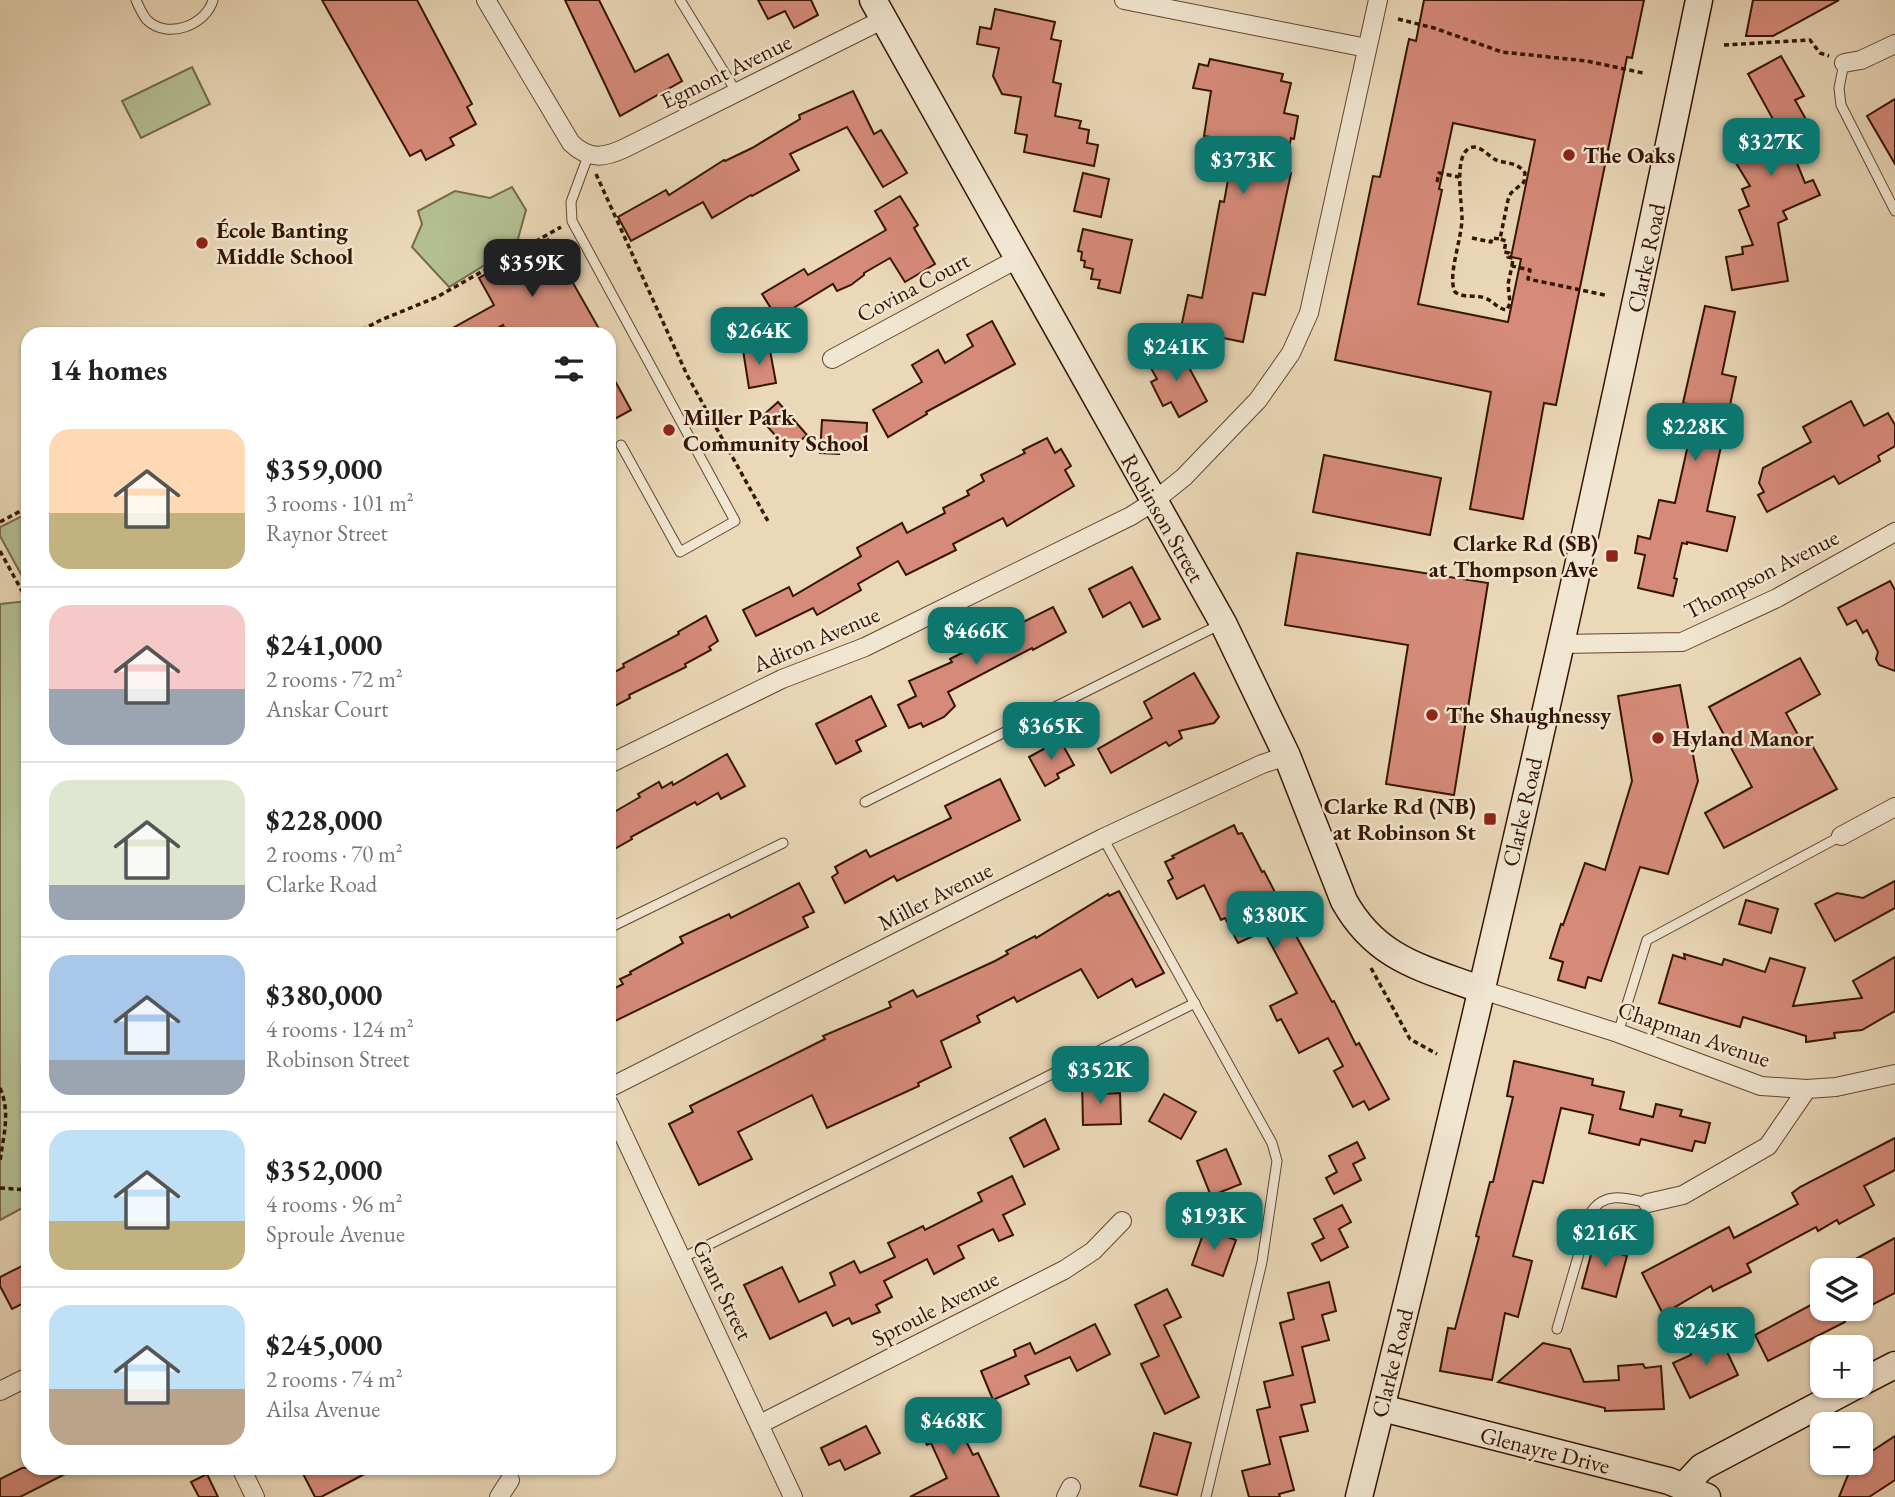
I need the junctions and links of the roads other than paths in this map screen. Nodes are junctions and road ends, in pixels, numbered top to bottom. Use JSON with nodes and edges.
{"nodes":[{"id":1,"x":136,"y":0,"type":"edge"},
{"id":2,"x":213,"y":0,"type":"edge"},
{"id":3,"x":486,"y":0,"type":"edge"},
{"id":4,"x":680,"y":0,"type":"edge"},
{"id":5,"x":1124,"y":0,"type":"edge"},
{"id":6,"x":1378,"y":0,"type":"edge"},
{"id":7,"x":1699,"y":0,"type":"edge"},
{"id":8,"x":878,"y":10,"type":"edge"},
{"id":9,"x":1895,"y":44,"type":"edge"},
{"id":10,"x":1367,"y":48,"type":"junction"},
{"id":11,"x":1844,"y":63,"type":"joint"},
{"id":12,"x":737,"y":93,"type":"junction"},
{"id":13,"x":588,"y":156,"type":"junction"},
{"id":14,"x":1895,"y":211,"type":"edge"},
{"id":15,"x":1017,"y":259,"type":"junction"},
{"id":16,"x":832,"y":359,"type":"dead end"},
{"id":17,"x":621,"y":445,"type":"dead end"},
{"id":18,"x":1153,"y":502,"type":"junction"},
{"id":19,"x":1895,"y":532,"type":"edge"},
{"id":20,"x":1223,"y":623,"type":"junction"},
{"id":21,"x":1560,"y":644,"type":"junction"},
{"id":22,"x":1287,"y":756,"type":"junction"},
{"id":23,"x":616,"y":761,"type":"edge"},
{"id":24,"x":865,"y":802,"type":"dead end"},
{"id":25,"x":1895,"y":807,"type":"edge"},
{"id":26,"x":1841,"y":836,"type":"joint"},
{"id":27,"x":1103,"y":838,"type":"junction"},
{"id":28,"x":783,"y":843,"type":"dead end"},
{"id":29,"x":616,"y":925,"type":"edge"},
{"id":30,"x":1482,"y":990,"type":"junction"},
{"id":31,"x":1195,"y":1003,"type":"junction"},
{"id":32,"x":1618,"y":1033,"type":"junction"},
{"id":33,"x":1895,"y":1074,"type":"edge"},
{"id":34,"x":616,"y":1084,"type":"edge"},
{"id":35,"x":1807,"y":1089,"type":"junction"},
{"id":36,"x":616,"y":1119,"type":"edge"},
{"id":37,"x":1648,"y":1203,"type":"joint"},
{"id":38,"x":1122,"y":1221,"type":"dead end"},
{"id":39,"x":680,"y":1259,"type":"junction"},
{"id":40,"x":1558,"y":1329,"type":"dead end"},
{"id":41,"x":1895,"y":1365,"type":"edge"},
{"id":42,"x":1873,"y":1376,"type":"edge"},
{"id":43,"x":21,"y":1380,"type":"edge"},
{"id":44,"x":0,"y":1391,"type":"edge"},
{"id":45,"x":1832,"y":1398,"type":"edge"},
{"id":46,"x":1382,"y":1408,"type":"junction"},
{"id":47,"x":760,"y":1424,"type":"junction"},
{"id":48,"x":244,"y":1475,"type":"edge"},
{"id":49,"x":510,"y":1480,"type":"dead end"},
{"id":50,"x":1695,"y":1492,"type":"edge"},
{"id":51,"x":255,"y":1497,"type":"edge"},
{"id":52,"x":499,"y":1497,"type":"edge"},
{"id":53,"x":793,"y":1497,"type":"edge"},
{"id":54,"x":1206,"y":1497,"type":"edge"},
{"id":55,"x":1359,"y":1497,"type":"edge"}],
"edges":[{"from":1,"to":2,"type":"lane"},
{"from":3,"to":13,"type":"street"},
{"from":4,"to":12,"type":"lane"},
{"from":5,"to":10,"type":"street"},
{"from":6,"to":10,"type":"street","name":"Adiron Avenue"},
{"from":7,"to":21,"type":"street","name":"Clarke Road"},
{"from":8,"to":12,"type":"street","name":"Egmont Avenue"},
{"from":8,"to":15,"type":"street","name":"Robinson Street"},
{"from":9,"to":11,"type":"street"},
{"from":10,"to":18,"type":"street","name":"Adiron Avenue"},
{"from":11,"to":14,"type":"lane"},
{"from":12,"to":13,"type":"street","name":"Egmont Avenue"},
{"from":13,"to":17,"type":"lane"},
{"from":15,"to":16,"type":"street","name":"Covina Court"},
{"from":15,"to":18,"type":"street","name":"Robinson Street"},
{"from":18,"to":20,"type":"street","name":"Robinson Street"},
{"from":18,"to":23,"type":"street","name":"Adiron Avenue"},
{"from":19,"to":21,"type":"street","name":"Thompson Avenue"},
{"from":20,"to":22,"type":"street","name":"Robinson Street"},
{"from":20,"to":24,"type":"lane"},
{"from":21,"to":30,"type":"street","name":"Clarke Road"},
{"from":22,"to":27,"type":"street","name":"Miller Avenue"},
{"from":22,"to":30,"type":"street","name":"Robinson Street"},
{"from":25,"to":26,"type":"street"},
{"from":26,"to":32,"type":"lane"},
{"from":27,"to":31,"type":"lane"},
{"from":27,"to":34,"type":"street","name":"Miller Avenue"},
{"from":28,"to":29,"type":"lane"},
{"from":30,"to":32,"type":"street","name":"Chapman Avenue"},
{"from":30,"to":46,"type":"street","name":"Clarke Road"},
{"from":31,"to":39,"type":"lane"},
{"from":31,"to":54,"type":"lane"},
{"from":32,"to":35,"type":"street","name":"Chapman Avenue"},
{"from":33,"to":35,"type":"street","name":"Chapman Avenue"},
{"from":35,"to":37,"type":"street"},
{"from":36,"to":39,"type":"street","name":"Grant Street"},
{"from":37,"to":40,"type":"lane"},
{"from":38,"to":47,"type":"street","name":"Sproule Avenue"},
{"from":39,"to":47,"type":"street","name":"Grant Street"},
{"from":41,"to":42,"type":"street"},
{"from":43,"to":44,"type":"street"},
{"from":45,"to":50,"type":"street"},
{"from":46,"to":50,"type":"street","name":"Glenayre Drive"},
{"from":46,"to":55,"type":"street","name":"Clarke Road"},
{"from":47,"to":53,"type":"street","name":"Grant Street"},
{"from":48,"to":51,"type":"street"},
{"from":49,"to":52,"type":"street"}]}
